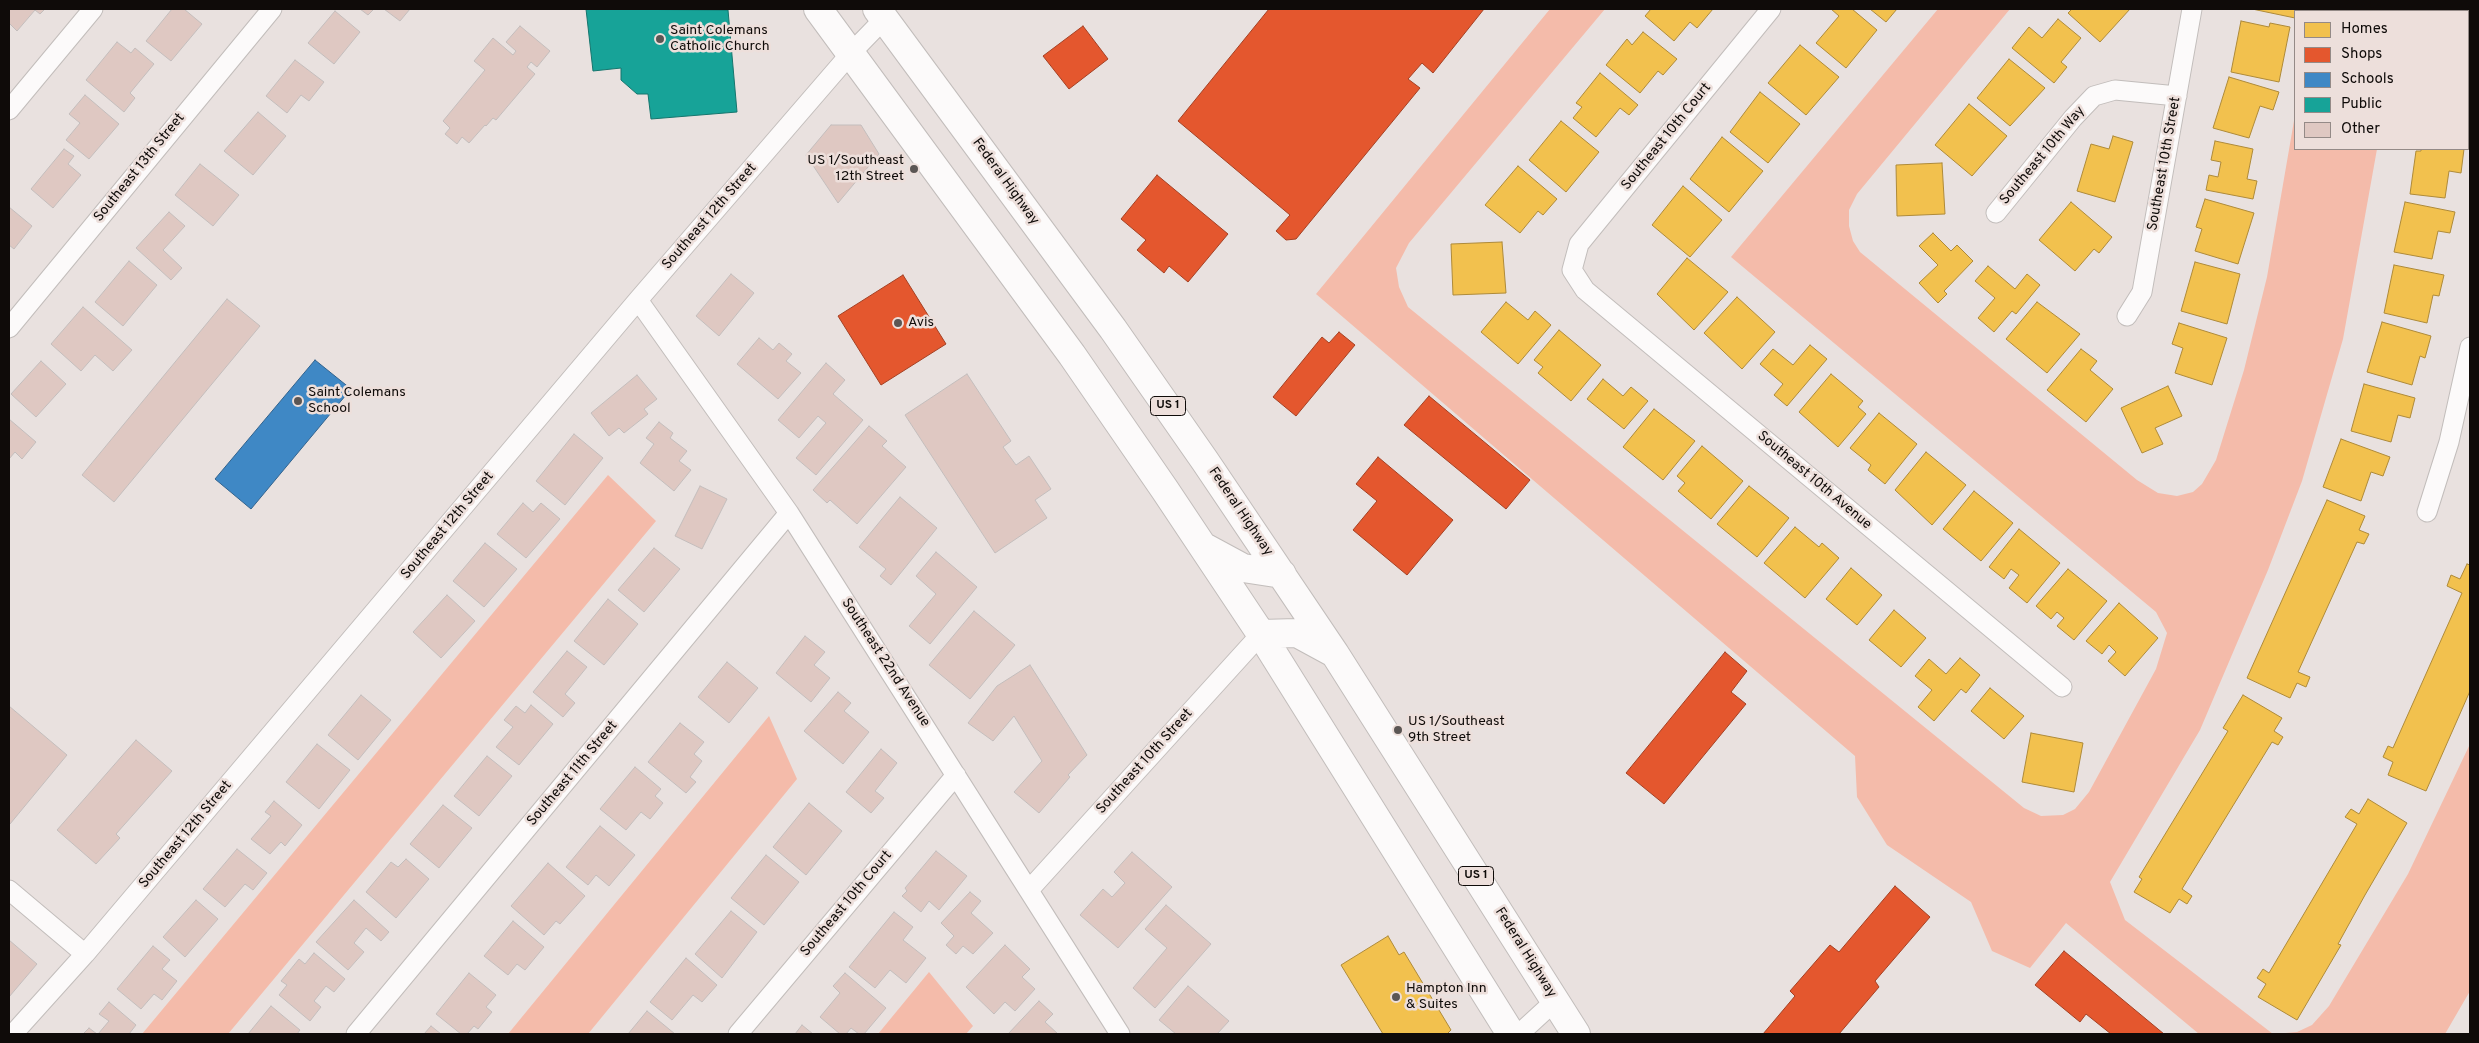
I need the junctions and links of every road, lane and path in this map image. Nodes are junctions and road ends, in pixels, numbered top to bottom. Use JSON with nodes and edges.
{"nodes":[{"id":1,"x":93,"y":9,"type":"edge"},
{"id":2,"x":272,"y":9,"type":"edge"},
{"id":3,"x":818,"y":9,"type":"edge"},
{"id":4,"x":1772,"y":9,"type":"edge"},
{"id":5,"x":2192,"y":9,"type":"edge"},
{"id":6,"x":880,"y":14,"type":"edge"},
{"id":7,"x":851,"y":53,"type":"junction"},
{"id":8,"x":2177,"y":96,"type":"junction"},
{"id":9,"x":9,"y":110,"type":"edge"},
{"id":10,"x":1996,"y":213,"type":"dead end"},
{"id":11,"x":1572,"y":270,"type":"joint"},
{"id":12,"x":638,"y":300,"type":"junction"},
{"id":13,"x":2126,"y":316,"type":"dead end"},
{"id":14,"x":9,"y":328,"type":"edge"},
{"id":15,"x":2470,"y":347,"type":"edge"},
{"id":16,"x":2427,"y":512,"type":"dead end"},
{"id":17,"x":789,"y":513,"type":"junction"},
{"id":18,"x":1202,"y":546,"type":"junction"},
{"id":19,"x":1282,"y":574,"type":"junction"},
{"id":20,"x":1260,"y":634,"type":"junction"},
{"id":21,"x":1335,"y":654,"type":"junction"},
{"id":22,"x":2062,"y":686,"type":"dead end"},
{"id":23,"x":956,"y":775,"type":"junction"},
{"id":24,"x":9,"y":890,"type":"edge"},
{"id":25,"x":1029,"y":890,"type":"junction"},
{"id":26,"x":84,"y":954,"type":"junction"},
{"id":27,"x":1555,"y":1001,"type":"junction"},
{"id":28,"x":1118,"y":1033,"type":"edge"},
{"id":29,"x":13,"y":1034,"type":"edge"},
{"id":30,"x":356,"y":1034,"type":"edge"},
{"id":31,"x":738,"y":1034,"type":"edge"},
{"id":32,"x":1511,"y":1034,"type":"edge"},
{"id":33,"x":1519,"y":1034,"type":"edge"},
{"id":34,"x":1576,"y":1034,"type":"edge"}],
"edges":[{"from":1,"to":9,"type":"street"},
{"from":2,"to":14,"type":"street","name":"Southeast 13th Street"},
{"from":3,"to":7,"type":"main road"},
{"from":4,"to":11,"type":"street","name":"Southeast 10th Court"},
{"from":5,"to":8,"type":"street","name":"Southeast 10th Street"},
{"from":6,"to":7,"type":"street","name":"Southeast 12th Street"},
{"from":6,"to":19,"type":"main road","name":"Federal Highway","number":"US 1"},
{"from":7,"to":12,"type":"street","name":"Southeast 12th Street"},
{"from":7,"to":18,"type":"main road"},
{"from":8,"to":10,"type":"street","name":"Southeast 10th Way"},
{"from":8,"to":13,"type":"street","name":"Southeast 10th Street"},
{"from":11,"to":22,"type":"street","name":"Southeast 10th Avenue"},
{"from":12,"to":17,"type":"street","name":"Southeast 22nd Avenue"},
{"from":12,"to":26,"type":"street","name":"Southeast 12th Street"},
{"from":15,"to":16,"type":"street"},
{"from":17,"to":23,"type":"street","name":"Southeast 22nd Avenue"},
{"from":17,"to":30,"type":"street","name":"Southeast 11th Street"},
{"from":18,"to":19,"type":"main road"},
{"from":18,"to":20,"type":"main road"},
{"from":19,"to":21,"type":"main road","name":"Federal Highway","number":"US 1"},
{"from":20,"to":21,"type":"main road"},
{"from":20,"to":25,"type":"street","name":"Southeast 10th Street"},
{"from":20,"to":32,"type":"main road"},
{"from":21,"to":27,"type":"main road","name":"Federal Highway","number":"US 1"},
{"from":23,"to":25,"type":"street","name":"Southeast 22nd Avenue"},
{"from":23,"to":31,"type":"street","name":"Southeast 10th Court"},
{"from":24,"to":26,"type":"street"},
{"from":25,"to":28,"type":"street","name":"Southeast 22nd Avenue"},
{"from":26,"to":29,"type":"street","name":"Southeast 12th Street"},
{"from":27,"to":33,"type":"street"},
{"from":27,"to":34,"type":"main road","name":"Federal Highway","number":"US 1"}]}
